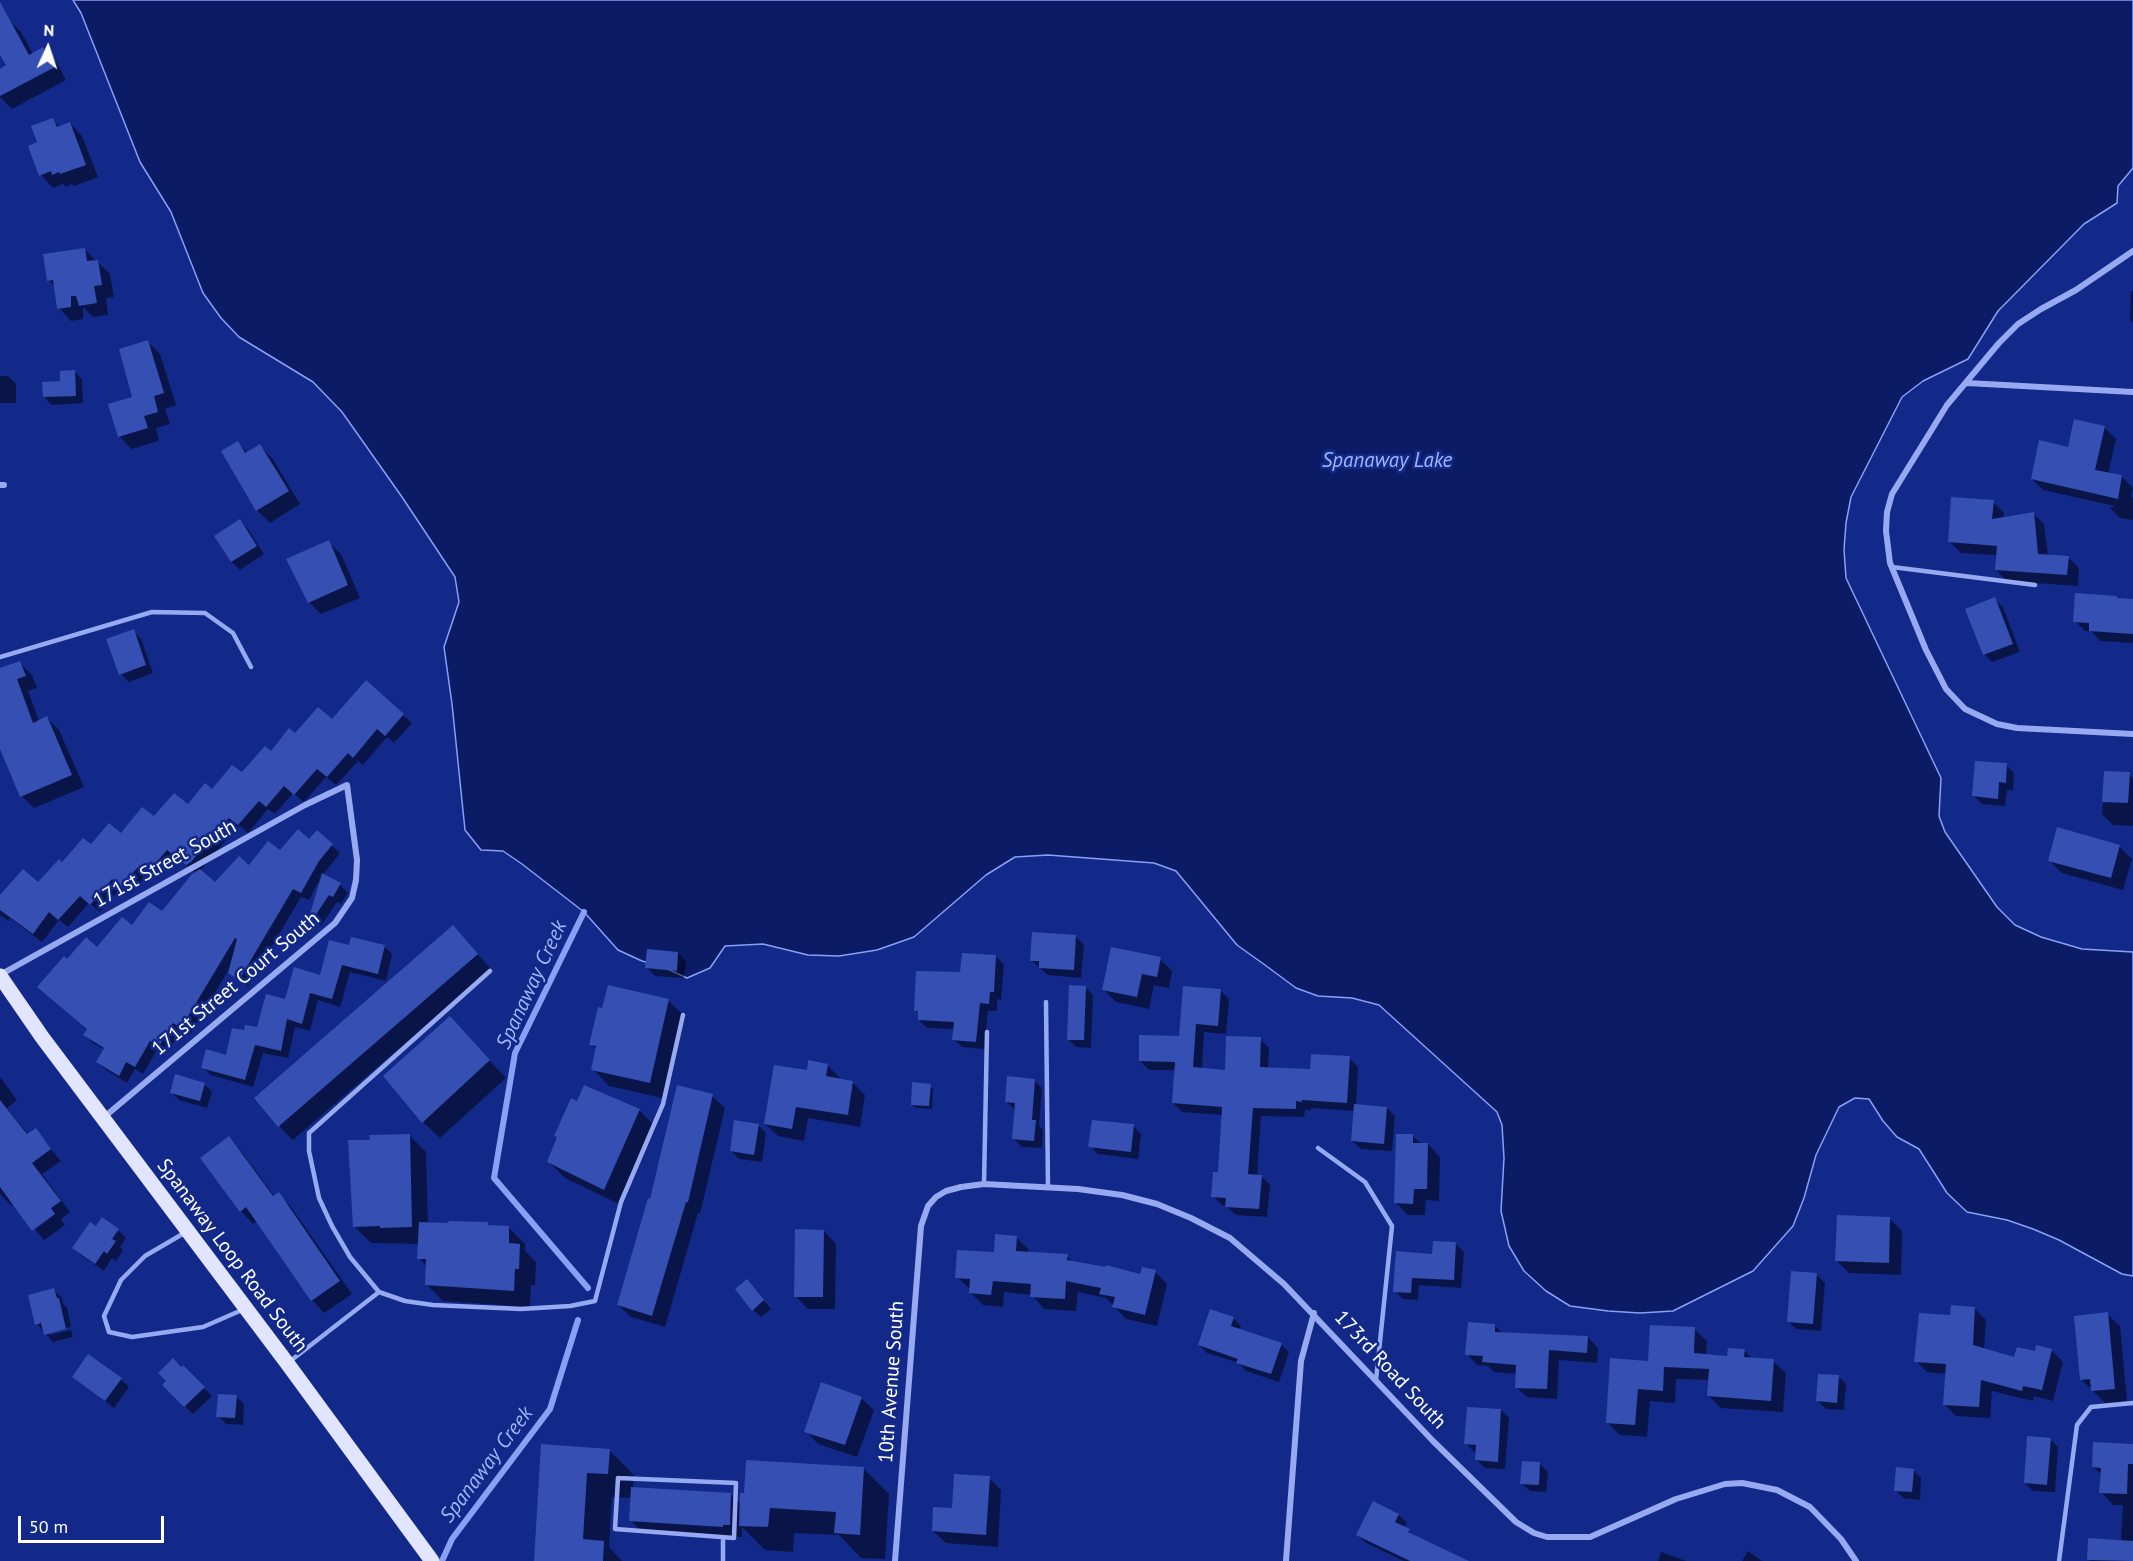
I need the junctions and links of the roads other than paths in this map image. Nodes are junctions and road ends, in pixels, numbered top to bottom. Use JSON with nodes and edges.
{"nodes":[{"id":1,"x":2133,"y":251,"type":"edge"},
{"id":2,"x":1967,"y":383,"type":"junction"},
{"id":3,"x":2133,"y":392,"type":"edge"},
{"id":4,"x":1892,"y":567,"type":"junction"},
{"id":5,"x":2035,"y":585,"type":"dead end"},
{"id":6,"x":0,"y":657,"type":"edge"},
{"id":7,"x":251,"y":667,"type":"dead end"},
{"id":8,"x":2133,"y":734,"type":"edge"},
{"id":9,"x":347,"y":784,"type":"joint"},
{"id":10,"x":490,"y":971,"type":"dead end"},
{"id":11,"x":0,"y":975,"type":"edge"},
{"id":12,"x":1046,"y":1002,"type":"dead end"},
{"id":13,"x":683,"y":1015,"type":"dead end"},
{"id":14,"x":987,"y":1032,"type":"dead end"},
{"id":15,"x":102,"y":1118,"type":"junction"},
{"id":16,"x":1318,"y":1148,"type":"dead end"},
{"id":17,"x":984,"y":1184,"type":"junction"},
{"id":18,"x":1048,"y":1188,"type":"junction"},
{"id":19,"x":928,"y":1206,"type":"joint"},
{"id":20,"x":187,"y":1232,"type":"junction"},
{"id":21,"x":379,"y":1292,"type":"junction"},
{"id":22,"x":244,"y":1309,"type":"junction"},
{"id":23,"x":1314,"y":1313,"type":"junction"},
{"id":24,"x":287,"y":1363,"type":"junction"},
{"id":25,"x":1376,"y":1380,"type":"junction"},
{"id":26,"x":2133,"y":1403,"type":"edge"},
{"id":27,"x":723,"y":1537,"type":"junction"},
{"id":28,"x":432,"y":1561,"type":"edge"},
{"id":29,"x":723,"y":1561,"type":"edge"},
{"id":30,"x":895,"y":1561,"type":"edge"},
{"id":31,"x":1286,"y":1561,"type":"edge"},
{"id":32,"x":1856,"y":1561,"type":"edge"},
{"id":33,"x":2059,"y":1561,"type":"edge"}],
"edges":[{"from":1,"to":2,"type":"street"},
{"from":2,"to":3,"type":"street"},
{"from":2,"to":4,"type":"street"},
{"from":4,"to":5,"type":"lane"},
{"from":4,"to":8,"type":"street"},
{"from":6,"to":7,"type":"lane"},
{"from":9,"to":11,"type":"street","name":"171st Street South"},
{"from":9,"to":15,"type":"street","name":"171st Street Court South"},
{"from":10,"to":21,"type":"lane"},
{"from":11,"to":15,"type":"main road","name":"Spanaway Loop Road South"},
{"from":12,"to":18,"type":"lane"},
{"from":13,"to":21,"type":"lane"},
{"from":14,"to":17,"type":"lane"},
{"from":15,"to":20,"type":"main road","name":"Spanaway Loop Road South"},
{"from":16,"to":25,"type":"lane"},
{"from":17,"to":18,"type":"street","name":"173rd Road South"},
{"from":17,"to":19,"type":"street","name":"173rd Road South"},
{"from":18,"to":23,"type":"street","name":"173rd Road South"},
{"from":19,"to":30,"type":"street","name":"10th Avenue South"},
{"from":20,"to":22,"type":"main road","name":"Spanaway Loop Road South"},
{"from":20,"to":22,"type":"lane"},
{"from":21,"to":24,"type":"lane"},
{"from":22,"to":24,"type":"main road","name":"Spanaway Loop Road South"},
{"from":23,"to":25,"type":"street","name":"173rd Road South"},
{"from":23,"to":31,"type":"street"},
{"from":24,"to":28,"type":"main road","name":"Spanaway Loop Road South"},
{"from":25,"to":32,"type":"street","name":"173rd Road South"},
{"from":26,"to":33,"type":"lane"},
{"from":27,"to":27,"type":"lane"},
{"from":27,"to":29,"type":"lane"}]}
